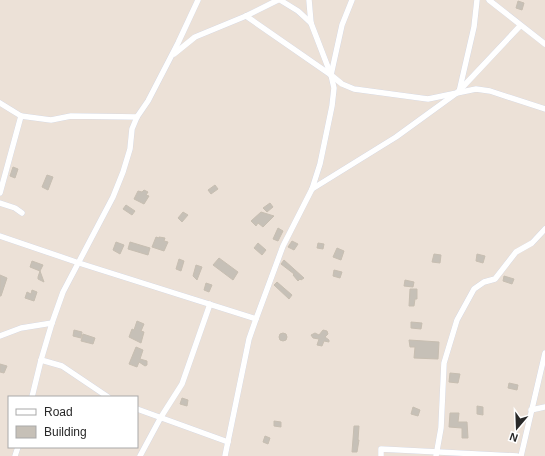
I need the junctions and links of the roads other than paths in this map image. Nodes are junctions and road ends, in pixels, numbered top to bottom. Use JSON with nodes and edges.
{"nodes":[{"id":1,"x":198,"y":0,"type":"edge"},
{"id":2,"x":279,"y":0,"type":"edge"},
{"id":3,"x":309,"y":0,"type":"edge"},
{"id":4,"x":352,"y":0,"type":"edge"},
{"id":5,"x":477,"y":0,"type":"edge"},
{"id":6,"x":489,"y":0,"type":"edge"},
{"id":7,"x":246,"y":16,"type":"junction"},
{"id":8,"x":311,"y":23,"type":"junction"},
{"id":9,"x":520,"y":26,"type":"junction"},
{"id":10,"x":545,"y":44,"type":"edge"},
{"id":11,"x":172,"y":56,"type":"junction"},
{"id":12,"x":331,"y":75,"type":"junction"},
{"id":13,"x":458,"y":92,"type":"junction"},
{"id":14,"x":0,"y":103,"type":"edge"},
{"id":15,"x":545,"y":109,"type":"edge"},
{"id":16,"x":21,"y":116,"type":"junction"},
{"id":17,"x":137,"y":117,"type":"junction"},
{"id":18,"x":312,"y":188,"type":"junction"},
{"id":19,"x":0,"y":193,"type":"edge"},
{"id":20,"x":0,"y":203,"type":"edge"},
{"id":21,"x":22,"y":213,"type":"dead end"},
{"id":22,"x":545,"y":229,"type":"edge"},
{"id":23,"x":0,"y":236,"type":"edge"},
{"id":24,"x":78,"y":263,"type":"junction"},
{"id":25,"x":210,"y":304,"type":"junction"},
{"id":26,"x":256,"y":319,"type":"junction"},
{"id":27,"x":52,"y":323,"type":"junction"},
{"id":28,"x":0,"y":336,"type":"edge"},
{"id":29,"x":545,"y":353,"type":"edge"},
{"id":30,"x":41,"y":360,"type":"junction"},
{"id":31,"x":32,"y":396,"type":"edge"},
{"id":32,"x":107,"y":396,"type":"edge"},
{"id":33,"x":545,"y":407,"type":"edge"},
{"id":34,"x":138,"y":409,"type":"edge"},
{"id":35,"x":531,"y":410,"type":"junction"},
{"id":36,"x":161,"y":417,"type":"junction"},
{"id":37,"x":228,"y":442,"type":"junction"},
{"id":38,"x":437,"y":454,"type":"edge"},
{"id":39,"x":140,"y":456,"type":"edge"},
{"id":40,"x":225,"y":456,"type":"edge"},
{"id":41,"x":381,"y":456,"type":"edge"},
{"id":42,"x":517,"y":456,"type":"edge"},
{"id":43,"x":521,"y":456,"type":"edge"}],
"edges":[{"from":1,"to":11,"type":"street"},
{"from":2,"to":7,"type":"street"},
{"from":2,"to":8,"type":"street"},
{"from":3,"to":8,"type":"street"},
{"from":4,"to":12,"type":"street"},
{"from":5,"to":13,"type":"street"},
{"from":6,"to":9,"type":"street"},
{"from":7,"to":11,"type":"street"},
{"from":7,"to":12,"type":"street"},
{"from":8,"to":12,"type":"street"},
{"from":9,"to":10,"type":"street"},
{"from":9,"to":13,"type":"street"},
{"from":11,"to":17,"type":"street"},
{"from":12,"to":13,"type":"street"},
{"from":12,"to":18,"type":"street"},
{"from":13,"to":15,"type":"street"},
{"from":13,"to":18,"type":"street"},
{"from":14,"to":16,"type":"street"},
{"from":16,"to":17,"type":"street"},
{"from":16,"to":19,"type":"street"},
{"from":17,"to":24,"type":"street"},
{"from":18,"to":26,"type":"street"},
{"from":20,"to":21,"type":"street"},
{"from":22,"to":38,"type":"street"},
{"from":23,"to":24,"type":"street"},
{"from":24,"to":25,"type":"street"},
{"from":24,"to":27,"type":"street"},
{"from":25,"to":26,"type":"street"},
{"from":25,"to":36,"type":"street"},
{"from":26,"to":37,"type":"street"},
{"from":27,"to":28,"type":"street"},
{"from":27,"to":30,"type":"street"},
{"from":29,"to":35,"type":"street"},
{"from":30,"to":31,"type":"street"},
{"from":30,"to":32,"type":"street"},
{"from":33,"to":35,"type":"street"},
{"from":34,"to":36,"type":"street"},
{"from":35,"to":43,"type":"street"},
{"from":36,"to":37,"type":"street"},
{"from":36,"to":39,"type":"street"},
{"from":37,"to":40,"type":"street"},
{"from":38,"to":41,"type":"street"},
{"from":38,"to":42,"type":"street"}]}
